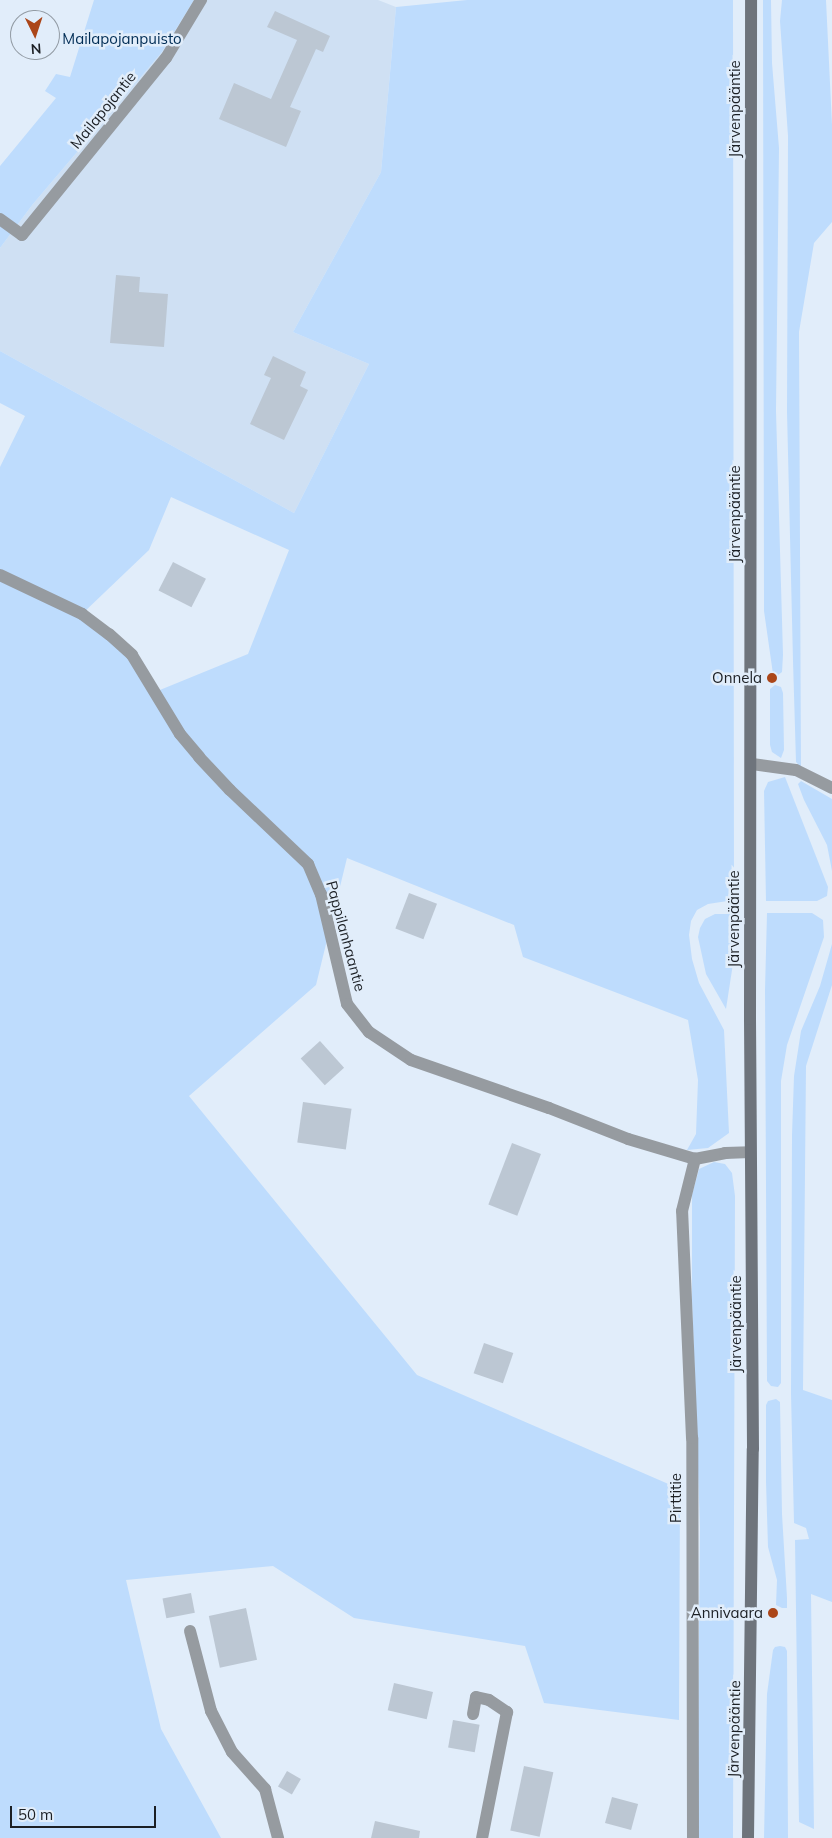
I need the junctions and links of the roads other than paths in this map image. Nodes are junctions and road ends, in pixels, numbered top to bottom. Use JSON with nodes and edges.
{"nodes":[{"id":1,"x":200,"y":0,"type":"edge"},
{"id":2,"x":751,"y":0,"type":"edge"},
{"id":3,"x":0,"y":218,"type":"edge"},
{"id":4,"x":0,"y":575,"type":"edge"},
{"id":5,"x":752,"y":764,"type":"junction"},
{"id":6,"x":832,"y":788,"type":"edge"},
{"id":7,"x":750,"y":1152,"type":"junction"},
{"id":8,"x":695,"y":1159,"type":"junction"},
{"id":9,"x":190,"y":1631,"type":"dead end"},
{"id":10,"x":473,"y":1714,"type":"dead end"},
{"id":11,"x":278,"y":1838,"type":"edge"},
{"id":12,"x":482,"y":1838,"type":"edge"},
{"id":13,"x":693,"y":1838,"type":"edge"},
{"id":14,"x":748,"y":1838,"type":"edge"}],
"edges":[{"from":1,"to":3,"type":"street","name":"Mailapojantie"},
{"from":2,"to":5,"type":"main road","name":"Järvenpääntie"},
{"from":4,"to":8,"type":"street","name":"Pappilanhaantie"},
{"from":5,"to":6,"type":"street"},
{"from":5,"to":7,"type":"main road","name":"Järvenpääntie"},
{"from":7,"to":8,"type":"street","name":"Pappilanhaantie"},
{"from":7,"to":14,"type":"main road","name":"Järvenpääntie"},
{"from":8,"to":13,"type":"street","name":"Pirttitie"},
{"from":9,"to":11,"type":"street"},
{"from":10,"to":12,"type":"street"}]}
